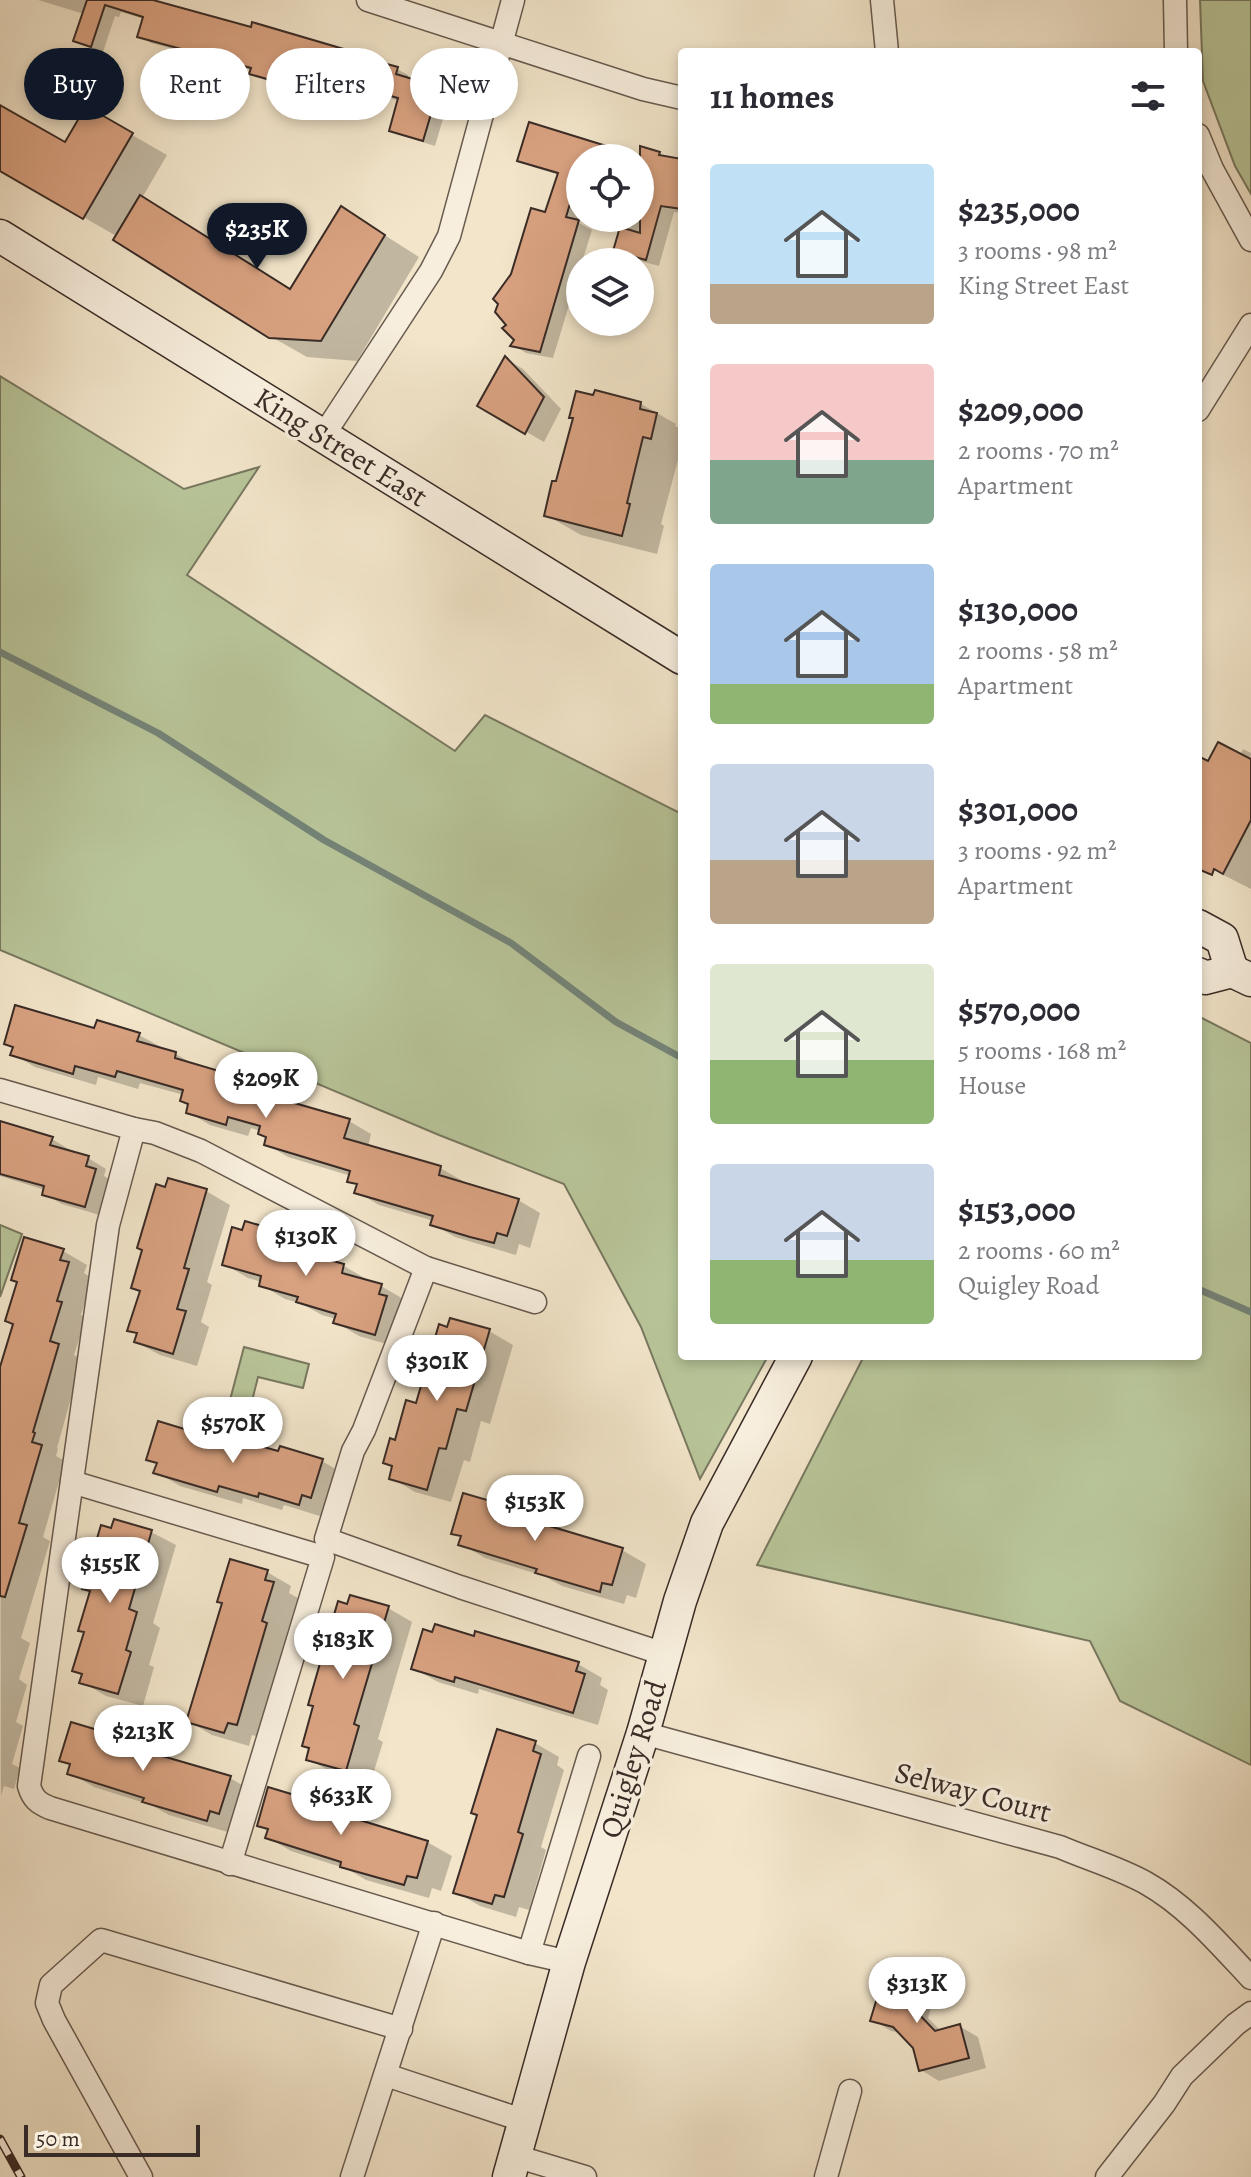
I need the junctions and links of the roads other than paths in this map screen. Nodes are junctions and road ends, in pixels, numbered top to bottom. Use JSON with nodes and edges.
{"nodes":[{"id":1,"x":368,"y":0,"type":"edge"},
{"id":2,"x":513,"y":0,"type":"edge"},
{"id":3,"x":882,"y":0,"type":"edge"},
{"id":4,"x":1175,"y":0,"type":"edge"},
{"id":5,"x":501,"y":42,"type":"junction"},
{"id":6,"x":887,"y":48,"type":"edge"},
{"id":7,"x":1176,"y":48,"type":"edge"},
{"id":8,"x":678,"y":97,"type":"edge"},
{"id":9,"x":1202,"y":145,"type":"edge"},
{"id":10,"x":0,"y":236,"type":"edge"},
{"id":11,"x":1251,"y":240,"type":"edge"},
{"id":12,"x":1251,"y":325,"type":"edge"},
{"id":13,"x":1202,"y":404,"type":"edge"},
{"id":14,"x":323,"y":436,"type":"junction"},
{"id":15,"x":678,"y":656,"type":"edge"},
{"id":16,"x":1202,"y":928,"type":"edge"},
{"id":17,"x":1242,"y":975,"type":"edge"},
{"id":18,"x":1202,"y":976,"type":"edge"},
{"id":19,"x":0,"y":1090,"type":"edge"},
{"id":20,"x":134,"y":1129,"type":"junction"},
{"id":21,"x":426,"y":1268,"type":"junction"},
{"id":22,"x":535,"y":1302,"type":"dead end"},
{"id":23,"x":794,"y":1360,"type":"edge"},
{"id":24,"x":72,"y":1482,"type":"junction"},
{"id":25,"x":664,"y":1654,"type":"junction"},
{"id":26,"x":643,"y":1733,"type":"junction"},
{"id":27,"x":589,"y":1756,"type":"dead end"},
{"id":28,"x":230,"y":1864,"type":"junction"},
{"id":29,"x":434,"y":1923,"type":"junction"},
{"id":30,"x":529,"y":1953,"type":"junction"},
{"id":31,"x":569,"y":1962,"type":"junction"},
{"id":32,"x":1251,"y":1978,"type":"edge"},
{"id":33,"x":1251,"y":2013,"type":"edge"},
{"id":34,"x":401,"y":2029,"type":"junction"},
{"id":35,"x":386,"y":2075,"type":"junction"},
{"id":36,"x":850,"y":2091,"type":"dead end"},
{"id":37,"x":525,"y":2121,"type":"junction"},
{"id":38,"x":512,"y":2166,"type":"edge"},
{"id":39,"x":141,"y":2177,"type":"edge"},
{"id":40,"x":352,"y":2177,"type":"edge"},
{"id":41,"x":585,"y":2177,"type":"edge"},
{"id":42,"x":826,"y":2177,"type":"edge"},
{"id":43,"x":1107,"y":2177,"type":"edge"}],
"edges":[{"from":1,"to":5,"type":"street"},
{"from":2,"to":5,"type":"street"},
{"from":3,"to":6,"type":"street"},
{"from":4,"to":7,"type":"street"},
{"from":5,"to":8,"type":"street"},
{"from":5,"to":14,"type":"street"},
{"from":9,"to":11,"type":"street"},
{"from":10,"to":14,"type":"main road","name":"King Street East"},
{"from":12,"to":13,"type":"street"},
{"from":14,"to":15,"type":"main road","name":"King Street East"},
{"from":16,"to":17,"type":"main road"},
{"from":17,"to":18,"type":"main road"},
{"from":19,"to":20,"type":"street"},
{"from":20,"to":21,"type":"street"},
{"from":20,"to":24,"type":"street"},
{"from":21,"to":22,"type":"street"},
{"from":21,"to":25,"type":"street"},
{"from":23,"to":25,"type":"main road","name":"Quigley Road"},
{"from":24,"to":28,"type":"street"},
{"from":24,"to":28,"type":"street"},
{"from":25,"to":26,"type":"main road","name":"Quigley Road"},
{"from":26,"to":31,"type":"main road","name":"Quigley Road"},
{"from":26,"to":32,"type":"street","name":"Selway Court"},
{"from":27,"to":30,"type":"street"},
{"from":28,"to":29,"type":"street"},
{"from":29,"to":30,"type":"street"},
{"from":29,"to":34,"type":"street"},
{"from":30,"to":31,"type":"street"},
{"from":31,"to":37,"type":"main road","name":"Quigley Road"},
{"from":33,"to":43,"type":"street"},
{"from":34,"to":35,"type":"street"},
{"from":34,"to":39,"type":"street"},
{"from":35,"to":37,"type":"street"},
{"from":35,"to":40,"type":"street"},
{"from":36,"to":42,"type":"street"},
{"from":37,"to":38,"type":"main road","name":"Quigley Road"},
{"from":38,"to":41,"type":"street"}]}
